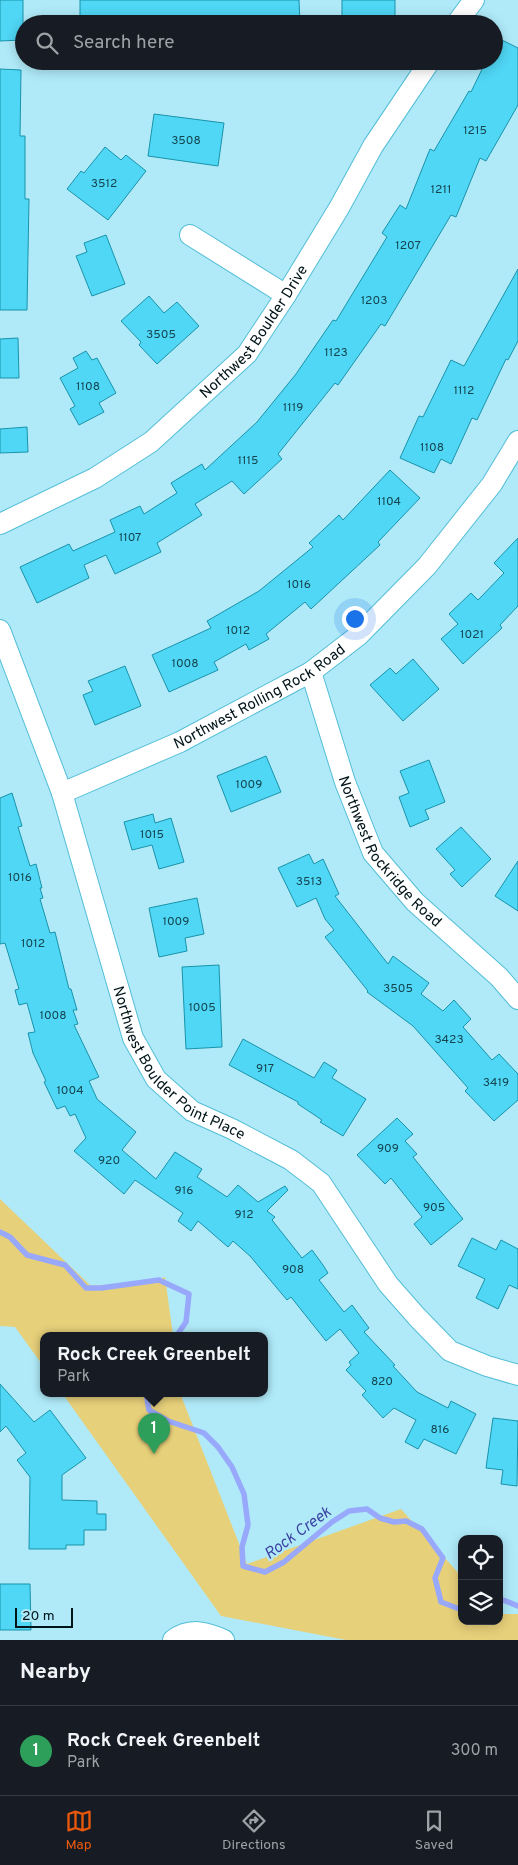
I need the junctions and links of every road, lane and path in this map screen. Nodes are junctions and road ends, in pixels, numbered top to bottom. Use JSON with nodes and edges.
{"nodes":[{"id":1,"x":455,"y":0,"type":"edge"},
{"id":2,"x":474,"y":0,"type":"edge"},
{"id":3,"x":452,"y":15,"type":"edge"},
{"id":4,"x":463,"y":15,"type":"edge"},
{"id":5,"x":424,"y":70,"type":"edge"},
{"id":6,"x":190,"y":235,"type":"dead end"},
{"id":7,"x":286,"y":295,"type":"junction"},
{"id":8,"x":518,"y":441,"type":"edge"},
{"id":9,"x":0,"y":524,"type":"edge"},
{"id":10,"x":0,"y":630,"type":"edge"},
{"id":11,"x":311,"y":672,"type":"junction"},
{"id":12,"x":62,"y":793,"type":"junction"},
{"id":13,"x":518,"y":1000,"type":"edge"},
{"id":14,"x":518,"y":1374,"type":"edge"},
{"id":15,"x":173,"y":1640,"type":"edge"},
{"id":16,"x":224,"y":1640,"type":"edge"}],
"edges":[{"from":1,"to":3,"type":"street"},
{"from":2,"to":4,"type":"street"},
{"from":5,"to":7,"type":"street","name":"Northwest Boulder Drive"},
{"from":6,"to":7,"type":"street"},
{"from":7,"to":9,"type":"street","name":"Northwest Boulder Drive"},
{"from":8,"to":11,"type":"street","name":"Northwest Rolling Rock Road"},
{"from":10,"to":12,"type":"street","name":"Northwest Boulder Point Place"},
{"from":11,"to":12,"type":"street","name":"Northwest Rolling Rock Road"},
{"from":11,"to":13,"type":"street","name":"Northwest Rockridge Road"},
{"from":12,"to":14,"type":"street","name":"Northwest Boulder Point Place"},
{"from":15,"to":16,"type":"street"}]}
